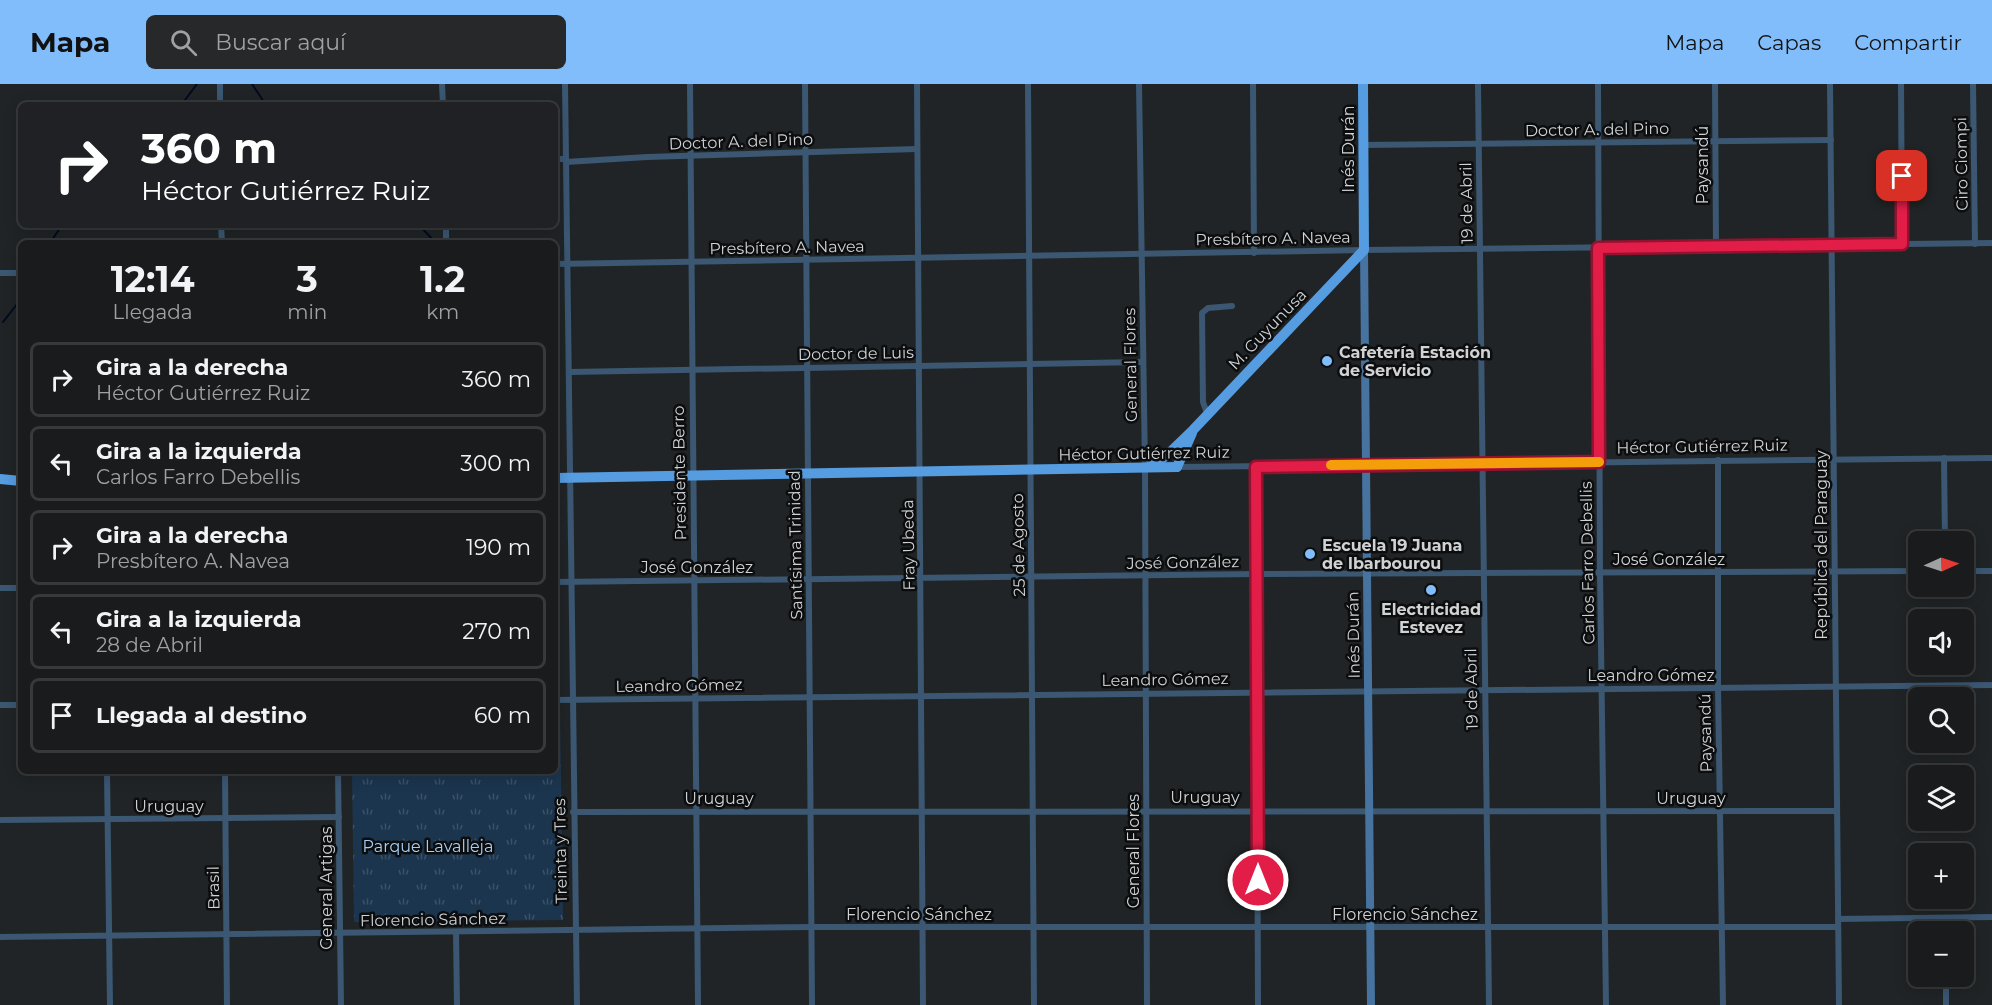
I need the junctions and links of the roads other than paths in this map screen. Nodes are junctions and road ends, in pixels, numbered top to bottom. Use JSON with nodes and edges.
{"nodes":[{"id":1,"x":220,"y":84,"type":"edge"},
{"id":2,"x":442,"y":84,"type":"edge"},
{"id":3,"x":565,"y":84,"type":"edge"},
{"id":4,"x":690,"y":84,"type":"edge"},
{"id":5,"x":805,"y":84,"type":"edge"},
{"id":6,"x":916,"y":84,"type":"edge"},
{"id":7,"x":1028,"y":84,"type":"edge"},
{"id":8,"x":1139,"y":84,"type":"edge"},
{"id":9,"x":1253,"y":84,"type":"edge"},
{"id":10,"x":1363,"y":84,"type":"edge"},
{"id":11,"x":1478,"y":84,"type":"edge"},
{"id":12,"x":1598,"y":84,"type":"edge"},
{"id":13,"x":1715,"y":84,"type":"edge"},
{"id":14,"x":1830,"y":84,"type":"edge"},
{"id":15,"x":1902,"y":84,"type":"edge"},
{"id":16,"x":1973,"y":84,"type":"edge"},
{"id":17,"x":220,"y":102,"type":"edge"},
{"id":18,"x":443,"y":102,"type":"edge"},
{"id":19,"x":1831,"y":140,"type":"junction"},
{"id":20,"x":1716,"y":141,"type":"junction"},
{"id":21,"x":1598,"y":143,"type":"junction"},
{"id":22,"x":1478,"y":144,"type":"junction"},
{"id":23,"x":1364,"y":145,"type":"junction"},
{"id":24,"x":917,"y":149,"type":"junction"},
{"id":25,"x":805,"y":152,"type":"junction"},
{"id":26,"x":691,"y":157,"type":"junction"},
{"id":27,"x":558,"y":159,"type":"edge"},
{"id":28,"x":566,"y":160,"type":"junction"},
{"id":29,"x":1992,"y":243,"type":"edge"},
{"id":30,"x":1902,"y":244,"type":"junction"},
{"id":31,"x":1975,"y":244,"type":"junction"},
{"id":32,"x":1832,"y":245,"type":"junction"},
{"id":33,"x":1716,"y":247,"type":"junction"},
{"id":34,"x":1481,"y":248,"type":"junction"},
{"id":35,"x":1598,"y":248,"type":"junction"},
{"id":36,"x":1364,"y":250,"type":"junction"},
{"id":37,"x":1254,"y":253,"type":"junction"},
{"id":38,"x":1142,"y":255,"type":"junction"},
{"id":39,"x":1029,"y":256,"type":"junction"},
{"id":40,"x":918,"y":259,"type":"junction"},
{"id":41,"x":806,"y":260,"type":"junction"},
{"id":42,"x":691,"y":262,"type":"junction"},
{"id":43,"x":568,"y":263,"type":"junction"},
{"id":44,"x":558,"y":264,"type":"edge"},
{"id":45,"x":0,"y":273,"type":"edge"},
{"id":46,"x":18,"y":273,"type":"edge"},
{"id":47,"x":1232,"y":306,"type":"dead end"},
{"id":48,"x":1143,"y":362,"type":"junction"},
{"id":49,"x":1031,"y":364,"type":"junction"},
{"id":50,"x":919,"y":365,"type":"junction"},
{"id":51,"x":807,"y":368,"type":"junction"},
{"id":52,"x":692,"y":370,"type":"junction"},
{"id":53,"x":570,"y":372,"type":"junction"},
{"id":54,"x":1207,"y":413,"type":"junction"},
{"id":55,"x":1193,"y":430,"type":"junction"},
{"id":56,"x":1173,"y":449,"type":"junction"},
{"id":57,"x":1944,"y":458,"type":"junction"},
{"id":58,"x":1992,"y":458,"type":"edge"},
{"id":59,"x":1834,"y":459,"type":"junction"},
{"id":60,"x":1718,"y":460,"type":"junction"},
{"id":61,"x":1483,"y":462,"type":"junction"},
{"id":62,"x":1599,"y":462,"type":"junction"},
{"id":63,"x":1366,"y":464,"type":"junction"},
{"id":64,"x":1144,"y":467,"type":"junction"},
{"id":65,"x":1177,"y":467,"type":"junction"},
{"id":66,"x":1256,"y":467,"type":"junction"},
{"id":67,"x":1031,"y":469,"type":"junction"},
{"id":68,"x":921,"y":472,"type":"junction"},
{"id":69,"x":807,"y":474,"type":"junction"},
{"id":70,"x":692,"y":476,"type":"junction"},
{"id":71,"x":558,"y":478,"type":"edge"},
{"id":72,"x":572,"y":478,"type":"junction"},
{"id":73,"x":0,"y":479,"type":"edge"},
{"id":74,"x":18,"y":481,"type":"edge"},
{"id":75,"x":1945,"y":531,"type":"edge"},
{"id":76,"x":1835,"y":571,"type":"junction"},
{"id":77,"x":1908,"y":571,"type":"edge"},
{"id":78,"x":1974,"y":571,"type":"edge"},
{"id":79,"x":1992,"y":571,"type":"edge"},
{"id":80,"x":1719,"y":572,"type":"junction"},
{"id":81,"x":1600,"y":573,"type":"junction"},
{"id":82,"x":1257,"y":574,"type":"junction"},
{"id":83,"x":1484,"y":574,"type":"junction"},
{"id":84,"x":1145,"y":575,"type":"junction"},
{"id":85,"x":1367,"y":575,"type":"junction"},
{"id":86,"x":922,"y":578,"type":"junction"},
{"id":87,"x":1033,"y":578,"type":"junction"},
{"id":88,"x":808,"y":580,"type":"junction"},
{"id":89,"x":694,"y":581,"type":"junction"},
{"id":90,"x":558,"y":582,"type":"edge"},
{"id":91,"x":573,"y":582,"type":"junction"},
{"id":92,"x":0,"y":588,"type":"edge"},
{"id":93,"x":18,"y":588,"type":"edge"},
{"id":94,"x":1992,"y":685,"type":"edge"},
{"id":95,"x":1835,"y":686,"type":"junction"},
{"id":96,"x":1602,"y":688,"type":"junction"},
{"id":97,"x":1718,"y":688,"type":"junction"},
{"id":98,"x":1485,"y":689,"type":"junction"},
{"id":99,"x":1369,"y":690,"type":"junction"},
{"id":100,"x":1257,"y":691,"type":"junction"},
{"id":101,"x":1146,"y":693,"type":"junction"},
{"id":102,"x":1033,"y":694,"type":"junction"},
{"id":103,"x":923,"y":695,"type":"junction"},
{"id":104,"x":810,"y":697,"type":"junction"},
{"id":105,"x":694,"y":699,"type":"junction"},
{"id":106,"x":558,"y":700,"type":"edge"},
{"id":107,"x":573,"y":700,"type":"junction"},
{"id":108,"x":0,"y":705,"type":"edge"},
{"id":109,"x":18,"y":705,"type":"edge"},
{"id":110,"x":107,"y":774,"type":"edge"},
{"id":111,"x":225,"y":774,"type":"edge"},
{"id":112,"x":338,"y":774,"type":"edge"},
{"id":113,"x":922,"y":810,"type":"junction"},
{"id":114,"x":1258,"y":810,"type":"junction"},
{"id":115,"x":1033,"y":811,"type":"junction"},
{"id":116,"x":1146,"y":811,"type":"junction"},
{"id":117,"x":1370,"y":811,"type":"junction"},
{"id":118,"x":1486,"y":811,"type":"junction"},
{"id":119,"x":1837,"y":811,"type":"junction"},
{"id":120,"x":573,"y":812,"type":"junction"},
{"id":121,"x":695,"y":812,"type":"junction"},
{"id":122,"x":810,"y":812,"type":"junction"},
{"id":123,"x":1603,"y":812,"type":"junction"},
{"id":124,"x":1720,"y":812,"type":"junction"},
{"id":125,"x":339,"y":817,"type":"junction"},
{"id":126,"x":225,"y":819,"type":"junction"},
{"id":127,"x":0,"y":820,"type":"edge"},
{"id":128,"x":108,"y":820,"type":"junction"},
{"id":129,"x":1992,"y":917,"type":"edge"},
{"id":130,"x":1945,"y":918,"type":"junction"},
{"id":131,"x":1838,"y":919,"type":"junction"},
{"id":132,"x":1945,"y":921,"type":"edge"},
{"id":133,"x":811,"y":927,"type":"junction"},
{"id":134,"x":923,"y":927,"type":"junction"},
{"id":135,"x":1258,"y":927,"type":"junction"},
{"id":136,"x":1371,"y":927,"type":"junction"},
{"id":137,"x":1722,"y":927,"type":"junction"},
{"id":138,"x":1838,"y":927,"type":"junction"},
{"id":139,"x":697,"y":928,"type":"junction"},
{"id":140,"x":1034,"y":928,"type":"junction"},
{"id":141,"x":1147,"y":928,"type":"junction"},
{"id":142,"x":1488,"y":928,"type":"junction"},
{"id":143,"x":1605,"y":928,"type":"junction"},
{"id":144,"x":575,"y":931,"type":"junction"},
{"id":145,"x":456,"y":932,"type":"junction"},
{"id":146,"x":340,"y":934,"type":"junction"},
{"id":147,"x":227,"y":935,"type":"junction"},
{"id":148,"x":109,"y":936,"type":"junction"},
{"id":149,"x":0,"y":938,"type":"edge"},
{"id":150,"x":1946,"y":987,"type":"edge"},
{"id":151,"x":110,"y":1005,"type":"edge"},
{"id":152,"x":227,"y":1005,"type":"edge"},
{"id":153,"x":341,"y":1005,"type":"edge"},
{"id":154,"x":457,"y":1005,"type":"edge"},
{"id":155,"x":577,"y":1005,"type":"edge"},
{"id":156,"x":698,"y":1005,"type":"edge"},
{"id":157,"x":812,"y":1005,"type":"edge"},
{"id":158,"x":923,"y":1005,"type":"edge"},
{"id":159,"x":1034,"y":1005,"type":"edge"},
{"id":160,"x":1147,"y":1005,"type":"edge"},
{"id":161,"x":1258,"y":1005,"type":"edge"},
{"id":162,"x":1371,"y":1005,"type":"edge"},
{"id":163,"x":1490,"y":1005,"type":"edge"},
{"id":164,"x":1606,"y":1005,"type":"edge"},
{"id":165,"x":1723,"y":1005,"type":"edge"},
{"id":166,"x":1839,"y":1005,"type":"edge"},
{"id":167,"x":1946,"y":1005,"type":"edge"}],
"edges":[{"from":1,"to":17,"type":"street"},
{"from":2,"to":18,"type":"street"},
{"from":3,"to":28,"type":"street","name":"Treinta y Tres"},
{"from":4,"to":26,"type":"street","name":"Presidente Berro"},
{"from":5,"to":25,"type":"street","name":"Santísima Trinidad"},
{"from":6,"to":24,"type":"street","name":"Fray Ubeda"},
{"from":7,"to":39,"type":"street","name":"25 de Agosto"},
{"from":8,"to":38,"type":"street","name":"General Flores"},
{"from":9,"to":37,"type":"street"},
{"from":10,"to":23,"type":"highway","name":"Inés Durán"},
{"from":11,"to":22,"type":"street","name":"19 de Abril"},
{"from":12,"to":21,"type":"street","name":"Carlos Farro Debellis"},
{"from":13,"to":20,"type":"street","name":"Paysandú"},
{"from":14,"to":19,"type":"street","name":"República del Paraguay"},
{"from":15,"to":30,"type":"street"},
{"from":16,"to":31,"type":"street","name":"Ciro Ciompi"},
{"from":19,"to":20,"type":"street","name":"Doctor A. del Pino"},
{"from":19,"to":32,"type":"street","name":"República del Paraguay"},
{"from":20,"to":21,"type":"street","name":"Doctor A. del Pino"},
{"from":20,"to":33,"type":"street","name":"Paysandú"},
{"from":21,"to":22,"type":"street","name":"Doctor A. del Pino"},
{"from":21,"to":35,"type":"street","name":"Carlos Farro Debellis"},
{"from":22,"to":23,"type":"street","name":"Doctor A. del Pino"},
{"from":22,"to":34,"type":"street","name":"19 de Abril"},
{"from":23,"to":36,"type":"highway","name":"Inés Durán"},
{"from":24,"to":25,"type":"street","name":"Doctor A. del Pino"},
{"from":24,"to":40,"type":"street","name":"Fray Ubeda"},
{"from":25,"to":26,"type":"street","name":"Doctor A. del Pino"},
{"from":25,"to":41,"type":"street","name":"Santísima Trinidad"},
{"from":26,"to":28,"type":"street","name":"Doctor A. del Pino"},
{"from":26,"to":42,"type":"street","name":"Presidente Berro"},
{"from":27,"to":28,"type":"street","name":"Doctor A. del Pino"},
{"from":28,"to":43,"type":"street","name":"Treinta y Tres"},
{"from":29,"to":31,"type":"street","name":"Presbítero A. Navea"},
{"from":30,"to":31,"type":"street","name":"Presbítero A. Navea"},
{"from":30,"to":32,"type":"street","name":"Presbítero A. Navea"},
{"from":32,"to":33,"type":"street","name":"Presbítero A. Navea"},
{"from":32,"to":59,"type":"street","name":"República del Paraguay"},
{"from":33,"to":35,"type":"street","name":"Presbítero A. Navea"},
{"from":34,"to":35,"type":"street","name":"Presbítero A. Navea"},
{"from":34,"to":36,"type":"street","name":"Presbítero A. Navea"},
{"from":34,"to":61,"type":"street","name":"19 de Abril"},
{"from":35,"to":62,"type":"street","name":"Carlos Farro Debellis"},
{"from":36,"to":37,"type":"street","name":"Presbítero A. Navea"},
{"from":36,"to":54,"type":"highway","name":"M. Guyunusa"},
{"from":36,"to":63,"type":"street","name":"Inés Durán"},
{"from":37,"to":38,"type":"street","name":"Presbítero A. Navea"},
{"from":38,"to":39,"type":"street","name":"Presbítero A. Navea"},
{"from":38,"to":48,"type":"street","name":"General Flores"},
{"from":39,"to":40,"type":"street","name":"Presbítero A. Navea"},
{"from":39,"to":49,"type":"street","name":"25 de Agosto"},
{"from":40,"to":41,"type":"street","name":"Presbítero A. Navea"},
{"from":40,"to":50,"type":"street","name":"Fray Ubeda"},
{"from":41,"to":42,"type":"street","name":"Presbítero A. Navea"},
{"from":41,"to":51,"type":"street","name":"Santísima Trinidad"},
{"from":42,"to":43,"type":"street","name":"Presbítero A. Navea"},
{"from":42,"to":52,"type":"street","name":"Presidente Berro"},
{"from":43,"to":44,"type":"street","name":"Presbítero A. Navea"},
{"from":43,"to":53,"type":"street","name":"Treinta y Tres"},
{"from":45,"to":46,"type":"street"},
{"from":47,"to":54,"type":"street"},
{"from":48,"to":49,"type":"street","name":"Doctor de Luis"},
{"from":48,"to":64,"type":"street","name":"General Flores"},
{"from":49,"to":50,"type":"street","name":"Doctor de Luis"},
{"from":49,"to":67,"type":"street","name":"25 de Agosto"},
{"from":50,"to":51,"type":"street","name":"Doctor de Luis"},
{"from":50,"to":68,"type":"street","name":"Fray Ubeda"},
{"from":51,"to":52,"type":"street","name":"Doctor de Luis"},
{"from":51,"to":69,"type":"street","name":"Santísima Trinidad"},
{"from":52,"to":53,"type":"street","name":"Doctor de Luis"},
{"from":52,"to":70,"type":"street","name":"Presidente Berro"},
{"from":53,"to":72,"type":"street","name":"Treinta y Tres"},
{"from":54,"to":55,"type":"highway","name":"M. Guyunusa"},
{"from":55,"to":56,"type":"highway","name":"M. Guyunusa"},
{"from":55,"to":65,"type":"highway","name":"M. Guyunusa"},
{"from":56,"to":64,"type":"highway","name":"M. Guyunusa"},
{"from":56,"to":65,"type":"highway"},
{"from":57,"to":58,"type":"street","name":"Héctor Gutiérrez Ruiz"},
{"from":57,"to":59,"type":"street","name":"Héctor Gutiérrez Ruiz"},
{"from":57,"to":75,"type":"street"},
{"from":59,"to":60,"type":"street","name":"Héctor Gutiérrez Ruiz"},
{"from":59,"to":76,"type":"street","name":"República del Paraguay"},
{"from":60,"to":62,"type":"street","name":"Héctor Gutiérrez Ruiz"},
{"from":60,"to":80,"type":"street","name":"Paysandú"},
{"from":61,"to":62,"type":"street","name":"Héctor Gutiérrez Ruiz"},
{"from":61,"to":63,"type":"street","name":"Héctor Gutiérrez Ruiz"},
{"from":61,"to":83,"type":"street","name":"19 de Abril"},
{"from":62,"to":81,"type":"street","name":"Carlos Farro Debellis"},
{"from":63,"to":66,"type":"street","name":"Héctor Gutiérrez Ruiz"},
{"from":63,"to":85,"type":"street","name":"Inés Durán"},
{"from":64,"to":65,"type":"highway","name":"Héctor Gutiérrez Ruiz"},
{"from":64,"to":67,"type":"highway","name":"Héctor Gutiérrez Ruiz"},
{"from":64,"to":84,"type":"street","name":"General Flores"},
{"from":65,"to":66,"type":"street","name":"Héctor Gutiérrez Ruiz"},
{"from":66,"to":82,"type":"street"},
{"from":67,"to":68,"type":"highway","name":"Héctor Gutiérrez Ruiz"},
{"from":67,"to":87,"type":"street","name":"25 de Agosto"},
{"from":68,"to":69,"type":"highway","name":"Héctor Gutiérrez Ruiz"},
{"from":68,"to":86,"type":"street","name":"Fray Ubeda"},
{"from":69,"to":70,"type":"highway","name":"Héctor Gutiérrez Ruiz"},
{"from":69,"to":88,"type":"street","name":"Santísima Trinidad"},
{"from":70,"to":72,"type":"highway","name":"Héctor Gutiérrez Ruiz"},
{"from":70,"to":89,"type":"street","name":"Presidente Berro"},
{"from":71,"to":72,"type":"highway","name":"Héctor Gutiérrez Ruiz"},
{"from":72,"to":91,"type":"street","name":"Treinta y Tres"},
{"from":73,"to":74,"type":"highway"},
{"from":76,"to":77,"type":"street","name":"José González"},
{"from":76,"to":80,"type":"street","name":"José González"},
{"from":76,"to":95,"type":"street","name":"República del Paraguay"},
{"from":78,"to":79,"type":"street"},
{"from":80,"to":81,"type":"street","name":"José González"},
{"from":80,"to":97,"type":"street","name":"Paysandú"},
{"from":81,"to":83,"type":"street","name":"José González"},
{"from":81,"to":96,"type":"street","name":"Carlos Farro Debellis"},
{"from":82,"to":84,"type":"street","name":"José González"},
{"from":82,"to":85,"type":"street","name":"José González"},
{"from":82,"to":100,"type":"street"},
{"from":83,"to":85,"type":"street","name":"José González"},
{"from":83,"to":98,"type":"street","name":"19 de Abril"},
{"from":84,"to":87,"type":"street","name":"José González"},
{"from":84,"to":101,"type":"street","name":"General Flores"},
{"from":85,"to":99,"type":"street","name":"Inés Durán"},
{"from":86,"to":87,"type":"street","name":"José González"},
{"from":86,"to":88,"type":"street","name":"José González"},
{"from":86,"to":103,"type":"street","name":"Fray Ubeda"},
{"from":87,"to":102,"type":"street","name":"25 de Agosto"},
{"from":88,"to":89,"type":"street","name":"José González"},
{"from":88,"to":104,"type":"street","name":"Santísima Trinidad"},
{"from":89,"to":91,"type":"street","name":"José González"},
{"from":89,"to":105,"type":"street","name":"Presidente Berro"},
{"from":90,"to":91,"type":"street","name":"José González"},
{"from":91,"to":107,"type":"street","name":"Treinta y Tres"},
{"from":92,"to":93,"type":"street"},
{"from":94,"to":95,"type":"street","name":"Leandro Gómez"},
{"from":95,"to":97,"type":"street","name":"Leandro Gómez"},
{"from":95,"to":119,"type":"street","name":"República del Paraguay"},
{"from":96,"to":97,"type":"street","name":"Leandro Gómez"},
{"from":96,"to":98,"type":"street","name":"Leandro Gómez"},
{"from":96,"to":123,"type":"street","name":"Carlos Farro Debellis"},
{"from":97,"to":124,"type":"street","name":"Paysandú"},
{"from":98,"to":99,"type":"street","name":"Leandro Gómez"},
{"from":98,"to":118,"type":"street","name":"19 de Abril"},
{"from":99,"to":100,"type":"street","name":"Leandro Gómez"},
{"from":99,"to":117,"type":"street","name":"Inés Durán"},
{"from":100,"to":101,"type":"street","name":"Leandro Gómez"},
{"from":100,"to":114,"type":"street"},
{"from":101,"to":102,"type":"street","name":"Leandro Gómez"},
{"from":101,"to":116,"type":"street","name":"General Flores"},
{"from":102,"to":103,"type":"street","name":"Leandro Gómez"},
{"from":102,"to":115,"type":"street","name":"25 de Agosto"},
{"from":103,"to":104,"type":"street","name":"Leandro Gómez"},
{"from":103,"to":113,"type":"street","name":"Fray Ubeda"},
{"from":104,"to":105,"type":"street","name":"Leandro Gómez"},
{"from":104,"to":122,"type":"street","name":"Santísima Trinidad"},
{"from":105,"to":107,"type":"street","name":"Leandro Gómez"},
{"from":105,"to":121,"type":"street","name":"Presidente Berro"},
{"from":106,"to":107,"type":"street","name":"Leandro Gómez"},
{"from":107,"to":120,"type":"street","name":"Treinta y Tres"},
{"from":108,"to":109,"type":"street"},
{"from":110,"to":128,"type":"street"},
{"from":111,"to":126,"type":"street","name":"Brasil"},
{"from":112,"to":125,"type":"street","name":"General Artigas"},
{"from":113,"to":115,"type":"street","name":"Uruguay"},
{"from":113,"to":122,"type":"street","name":"Uruguay"},
{"from":113,"to":134,"type":"street","name":"Fray Ubeda"},
{"from":114,"to":116,"type":"street","name":"Uruguay"},
{"from":114,"to":117,"type":"street","name":"Uruguay"},
{"from":114,"to":135,"type":"street"},
{"from":115,"to":116,"type":"street","name":"Uruguay"},
{"from":115,"to":140,"type":"street","name":"25 de Agosto"},
{"from":116,"to":141,"type":"street","name":"General Flores"},
{"from":117,"to":118,"type":"street","name":"Uruguay"},
{"from":117,"to":136,"type":"street","name":"Inés Durán"},
{"from":118,"to":123,"type":"street","name":"Uruguay"},
{"from":118,"to":142,"type":"street","name":"19 de Abril"},
{"from":119,"to":124,"type":"street","name":"Uruguay"},
{"from":119,"to":131,"type":"street","name":"República del Paraguay"},
{"from":120,"to":121,"type":"street","name":"Uruguay"},
{"from":120,"to":144,"type":"street","name":"Treinta y Tres"},
{"from":121,"to":122,"type":"street","name":"Uruguay"},
{"from":121,"to":139,"type":"street","name":"Presidente Berro"},
{"from":122,"to":133,"type":"street","name":"Santísima Trinidad"},
{"from":123,"to":124,"type":"street","name":"Uruguay"},
{"from":123,"to":143,"type":"street","name":"Carlos Farro Debellis"},
{"from":124,"to":137,"type":"street","name":"Paysandú"},
{"from":125,"to":126,"type":"street","name":"Uruguay"},
{"from":125,"to":146,"type":"street","name":"General Artigas"},
{"from":126,"to":128,"type":"street","name":"Uruguay"},
{"from":126,"to":147,"type":"street","name":"Brasil"},
{"from":127,"to":128,"type":"street","name":"Uruguay"},
{"from":128,"to":148,"type":"street"},
{"from":129,"to":130,"type":"street"},
{"from":130,"to":131,"type":"street"},
{"from":130,"to":132,"type":"street"},
{"from":131,"to":138,"type":"street","name":"República del Paraguay"},
{"from":133,"to":134,"type":"street","name":"Florencio Sánchez"},
{"from":133,"to":139,"type":"street","name":"Florencio Sánchez"},
{"from":133,"to":157,"type":"street","name":"Santísima Trinidad"},
{"from":134,"to":140,"type":"street","name":"Florencio Sánchez"},
{"from":134,"to":158,"type":"street","name":"Fray Ubeda"},
{"from":135,"to":136,"type":"street","name":"Florencio Sánchez"},
{"from":135,"to":141,"type":"street","name":"Florencio Sánchez"},
{"from":135,"to":161,"type":"street"},
{"from":136,"to":142,"type":"street","name":"Florencio Sánchez"},
{"from":136,"to":162,"type":"street","name":"Inés Durán"},
{"from":137,"to":138,"type":"street","name":"Florencio Sánchez"},
{"from":137,"to":143,"type":"street","name":"Florencio Sánchez"},
{"from":137,"to":165,"type":"street","name":"Paysandú"},
{"from":138,"to":166,"type":"street","name":"República del Paraguay"},
{"from":139,"to":144,"type":"street","name":"Florencio Sánchez"},
{"from":139,"to":156,"type":"street","name":"Presidente Berro"},
{"from":140,"to":141,"type":"street","name":"Florencio Sánchez"},
{"from":140,"to":159,"type":"street","name":"25 de Agosto"},
{"from":141,"to":160,"type":"street","name":"General Flores"},
{"from":142,"to":143,"type":"street","name":"Florencio Sánchez"},
{"from":142,"to":163,"type":"street","name":"19 de Abril"},
{"from":143,"to":164,"type":"street","name":"Carlos Farro Debellis"},
{"from":144,"to":145,"type":"street","name":"Florencio Sánchez"},
{"from":144,"to":155,"type":"street","name":"Treinta y Tres"},
{"from":145,"to":146,"type":"street","name":"Florencio Sánchez"},
{"from":145,"to":154,"type":"street"},
{"from":146,"to":147,"type":"street","name":"Florencio Sánchez"},
{"from":146,"to":153,"type":"street","name":"General Artigas"},
{"from":147,"to":148,"type":"street","name":"Florencio Sánchez"},
{"from":147,"to":152,"type":"street","name":"Brasil"},
{"from":148,"to":149,"type":"street","name":"Florencio Sánchez"},
{"from":148,"to":151,"type":"street"},
{"from":150,"to":167,"type":"street"}]}
